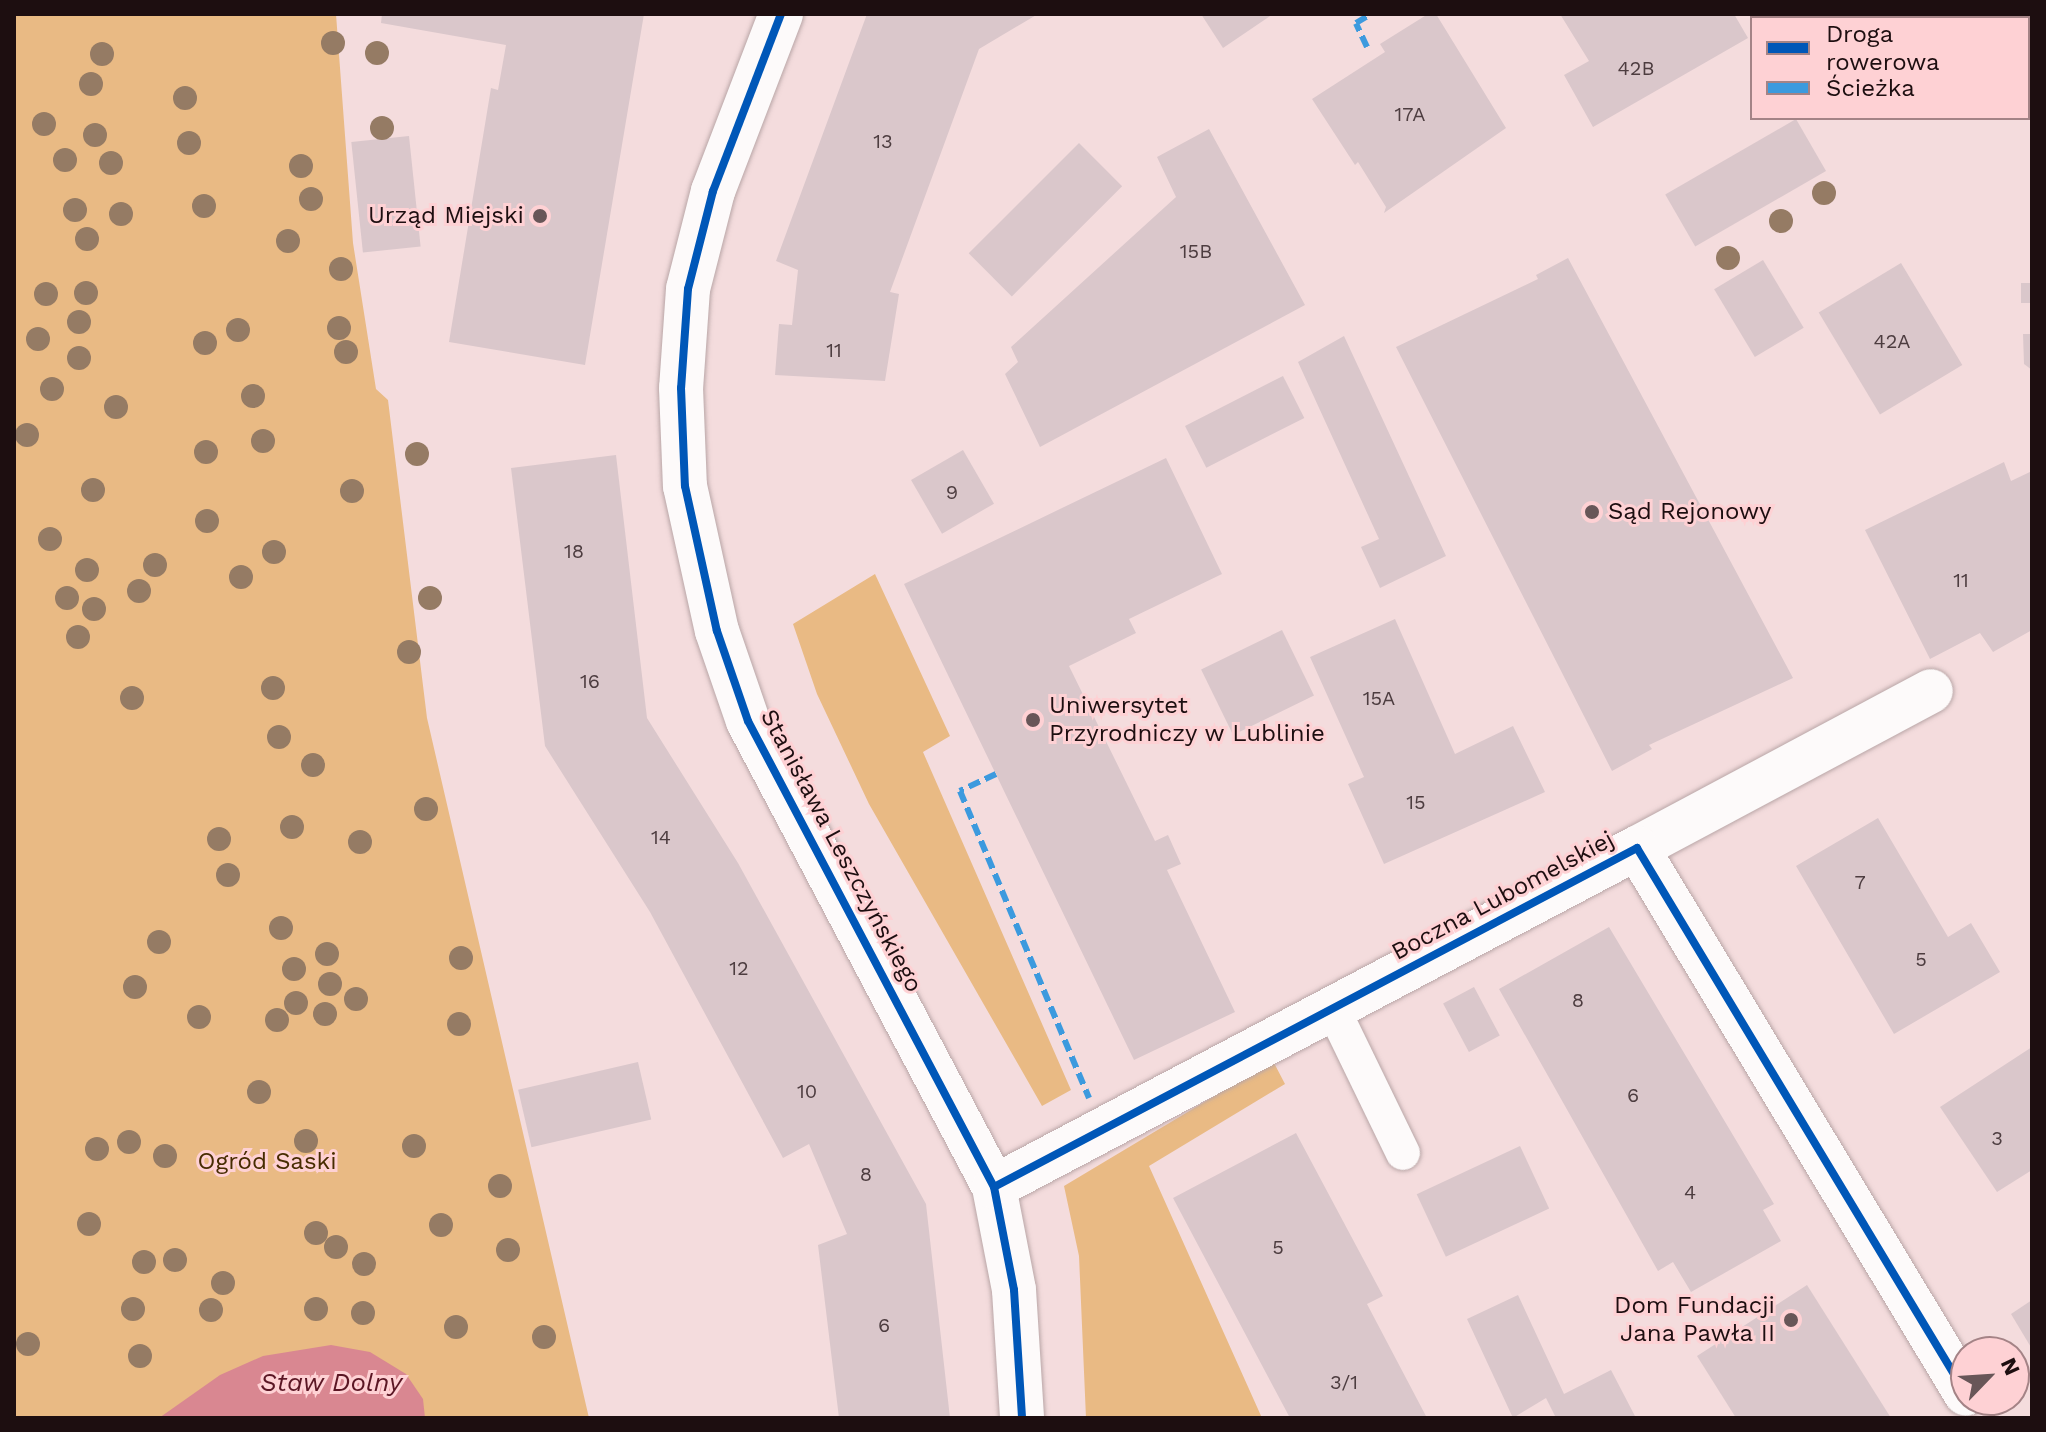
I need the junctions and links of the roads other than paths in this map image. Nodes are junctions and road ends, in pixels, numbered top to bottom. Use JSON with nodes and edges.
{"nodes":[{"id":1,"x":781,"y":14,"type":"edge"},
{"id":2,"x":1931,"y":691,"type":"dead end"},
{"id":3,"x":1637,"y":848,"type":"junction"},
{"id":4,"x":1333,"y":1009,"type":"junction"},
{"id":5,"x":1403,"y":1153,"type":"dead end"},
{"id":6,"x":994,"y":1187,"type":"junction"},
{"id":7,"x":1950,"y":1367,"type":"edge"},
{"id":8,"x":1022,"y":1418,"type":"edge"}],
"edges":[{"from":1,"to":6,"type":"street","name":"Stanisława Leszczyńskiego"},
{"from":2,"to":3,"type":"street","name":"Boczna Lubomelskiej"},
{"from":3,"to":4,"type":"street","name":"Boczna Lubomelskiej"},
{"from":3,"to":7,"type":"street","name":"Boczna Lubomelskiej"},
{"from":4,"to":5,"type":"lane"},
{"from":4,"to":6,"type":"street","name":"Boczna Lubomelskiej"},
{"from":6,"to":8,"type":"street","name":"Stanisława Leszczyńskiego"}]}
